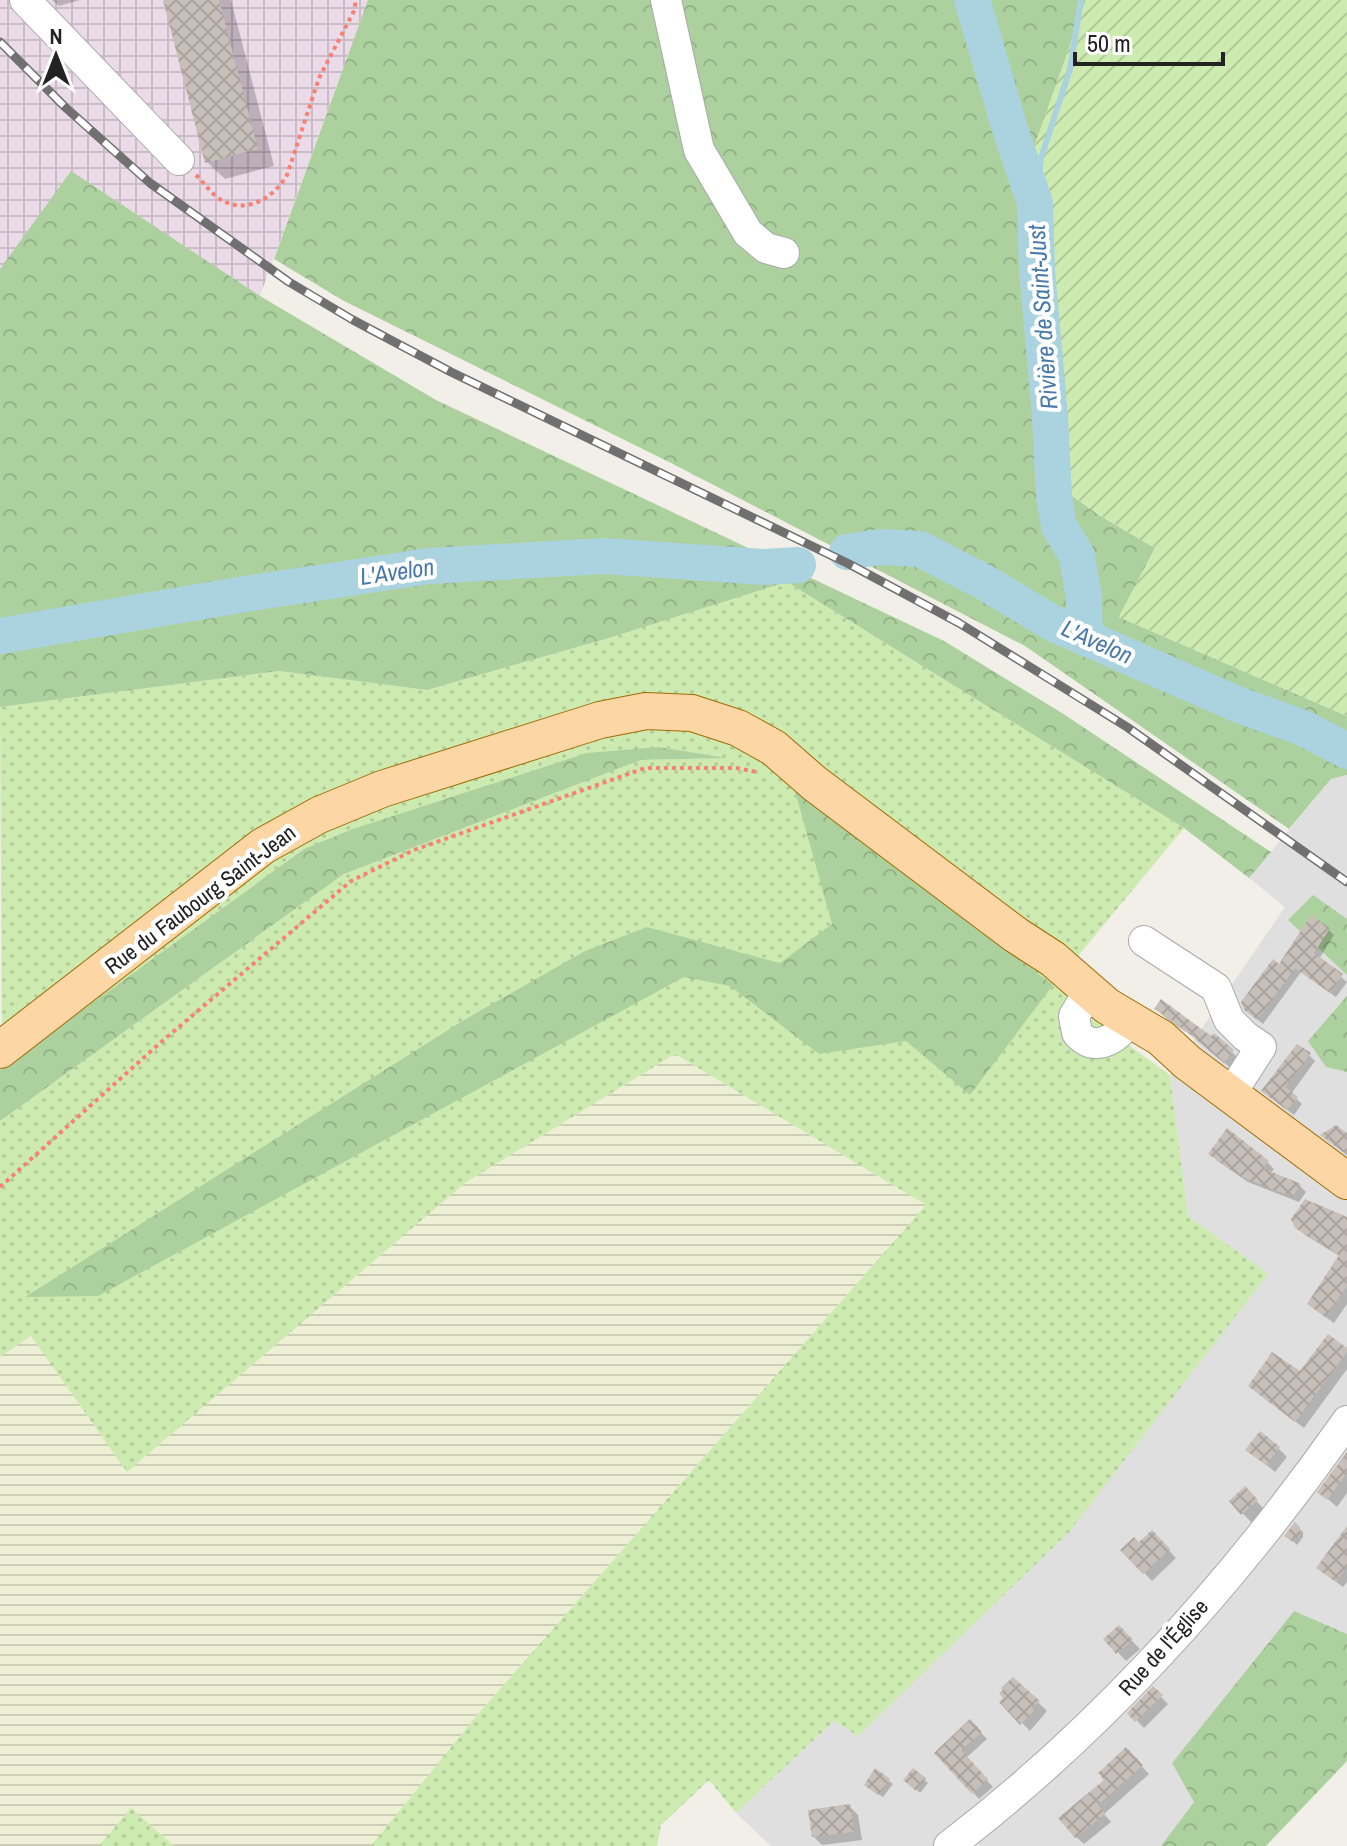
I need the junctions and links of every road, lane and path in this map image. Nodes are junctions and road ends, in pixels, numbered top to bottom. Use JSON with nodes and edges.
{"nodes":[{"id":1,"x":25,"y":0,"type":"edge"},
{"id":2,"x":356,"y":0,"type":"edge"},
{"id":3,"x":666,"y":0,"type":"edge"},
{"id":4,"x":179,"y":160,"type":"joint"},
{"id":5,"x":784,"y":253,"type":"dead end"},
{"id":6,"x":768,"y":774,"type":"dead end"},
{"id":7,"x":1144,"y":941,"type":"dead end"},
{"id":8,"x":0,"y":1050,"type":"edge"},
{"id":9,"x":1230,"y":1095,"type":"junction"},
{"id":10,"x":1347,"y":1181,"type":"edge"},
{"id":11,"x":0,"y":1187,"type":"edge"},
{"id":12,"x":1347,"y":1421,"type":"edge"},
{"id":13,"x":949,"y":1846,"type":"edge"}],
"edges":[{"from":1,"to":4,"type":"street"},
{"from":2,"to":4,"type":"path"},
{"from":3,"to":5,"type":"street"},
{"from":6,"to":11,"type":"path"},
{"from":7,"to":9,"type":"street"},
{"from":8,"to":9,"type":"main road","name":"Rue du Faubourg Saint-Jean"},
{"from":9,"to":10,"type":"main road","name":"Rue du Faubourg Saint-Jean"},
{"from":12,"to":13,"type":"street","name":"Rue de l'Église"}]}
